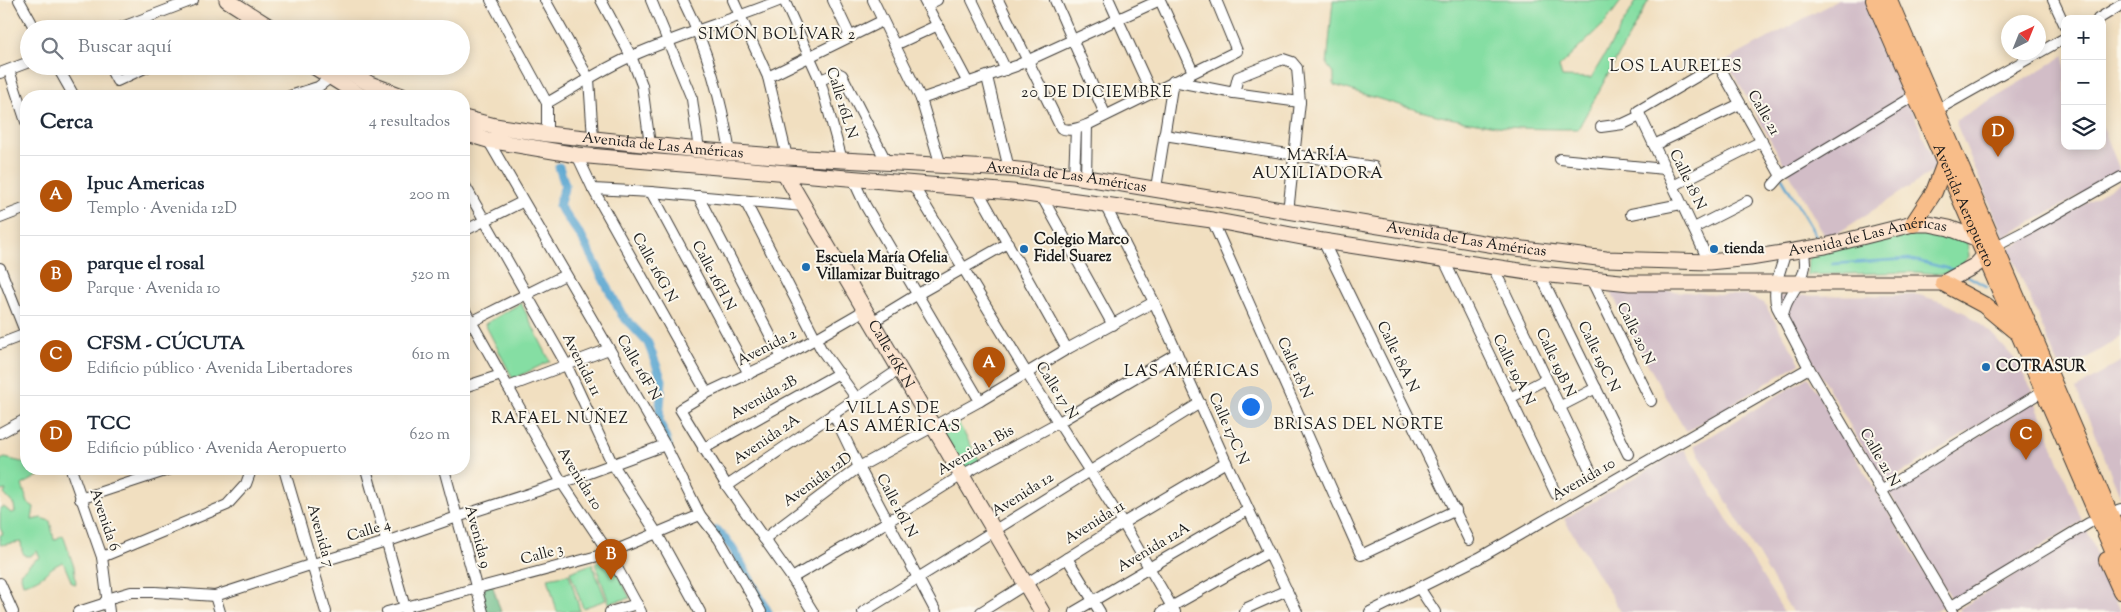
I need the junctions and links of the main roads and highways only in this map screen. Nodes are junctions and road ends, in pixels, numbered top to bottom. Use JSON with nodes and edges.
{"nodes":[{"id":1,"x":215,"y":0,"type":"edge"},
{"id":2,"x":227,"y":0,"type":"edge"},
{"id":3,"x":1874,"y":0,"type":"edge"},
{"id":4,"x":1889,"y":0,"type":"edge"},
{"id":5,"x":244,"y":20,"type":"edge"},
{"id":6,"x":259,"y":20,"type":"edge"},
{"id":7,"x":336,"y":75,"type":"edge"},
{"id":8,"x":343,"y":75,"type":"edge"},
{"id":9,"x":343,"y":90,"type":"edge"},
{"id":10,"x":386,"y":90,"type":"edge"},
{"id":11,"x":470,"y":120,"type":"edge"},
{"id":12,"x":551,"y":135,"type":"junction"},
{"id":13,"x":473,"y":138,"type":"edge"},
{"id":14,"x":586,"y":138,"type":"junction"},
{"id":15,"x":556,"y":152,"type":"junction"},
{"id":16,"x":577,"y":155,"type":"junction"},
{"id":17,"x":1945,"y":163,"type":"junction"},
{"id":18,"x":970,"y":167,"type":"junction"},
{"id":19,"x":1009,"y":169,"type":"junction"},
{"id":20,"x":786,"y":174,"type":"junction"},
{"id":21,"x":977,"y":189,"type":"junction"},
{"id":22,"x":1012,"y":192,"type":"junction"},
{"id":23,"x":1913,"y":224,"type":"junction"},
{"id":24,"x":1977,"y":238,"type":"junction"},
{"id":25,"x":1985,"y":255,"type":"junction"},
{"id":26,"x":1948,"y":280,"type":"junction"},
{"id":27,"x":2018,"y":334,"type":"junction"},
{"id":28,"x":2058,"y":410,"type":"junction"},
{"id":29,"x":2120,"y":512,"type":"edge"},
{"id":30,"x":2121,"y":540,"type":"edge"},
{"id":31,"x":2121,"y":569,"type":"edge"},
{"id":32,"x":2121,"y":590,"type":"edge"},
{"id":33,"x":1042,"y":612,"type":"edge"}],
"edges":[{"from":1,"to":5,"type":"main road"},
{"from":2,"to":6,"type":"main road"},
{"from":3,"to":17,"type":"main road","name":"Avenida Aeropuerto"},
{"from":4,"to":25,"type":"main road","name":"Avenida Aeropuerto"},
{"from":7,"to":9,"type":"main road"},
{"from":8,"to":10,"type":"main road"},
{"from":11,"to":12,"type":"main road","name":"Avenida de Las Américas"},
{"from":12,"to":14,"type":"main road","name":"Avenida de Las Américas"},
{"from":12,"to":15,"type":"main road"},
{"from":13,"to":15,"type":"main road","name":"Avenida de Las Américas"},
{"from":14,"to":16,"type":"main road"},
{"from":14,"to":18,"type":"main road","name":"Avenida de Las Américas"},
{"from":15,"to":16,"type":"main road","name":"Avenida de Las Américas"},
{"from":16,"to":20,"type":"main road","name":"Avenida de Las Américas"},
{"from":17,"to":23,"type":"main road"},
{"from":17,"to":24,"type":"main road","name":"Avenida Aeropuerto"},
{"from":18,"to":19,"type":"main road","name":"Avenida de Las Américas"},
{"from":18,"to":21,"type":"main road"},
{"from":19,"to":22,"type":"main road"},
{"from":19,"to":23,"type":"main road","name":"Avenida de Las Américas"},
{"from":20,"to":21,"type":"main road","name":"Avenida de Las Américas"},
{"from":20,"to":33,"type":"main road","name":"Calle 16K N"},
{"from":21,"to":22,"type":"main road","name":"Avenida de Las Américas"},
{"from":22,"to":26,"type":"main road","name":"Avenida de Las Américas"},
{"from":23,"to":24,"type":"main road","name":"Avenida de Las Américas"},
{"from":24,"to":25,"type":"main road","name":"Avenida Aeropuerto"},
{"from":25,"to":26,"type":"main road","name":"Avenida de Las Américas"},
{"from":25,"to":27,"type":"main road","name":"Avenida Aeropuerto"},
{"from":25,"to":28,"type":"main road","name":"Avenida Aeropuerto"},
{"from":26,"to":27,"type":"main road"},
{"from":27,"to":28,"type":"main road","name":"Avenida Aeropuerto"},
{"from":28,"to":29,"type":"main road"},
{"from":28,"to":30,"type":"main road"},
{"from":28,"to":31,"type":"main road"},
{"from":28,"to":32,"type":"main road"}]}
